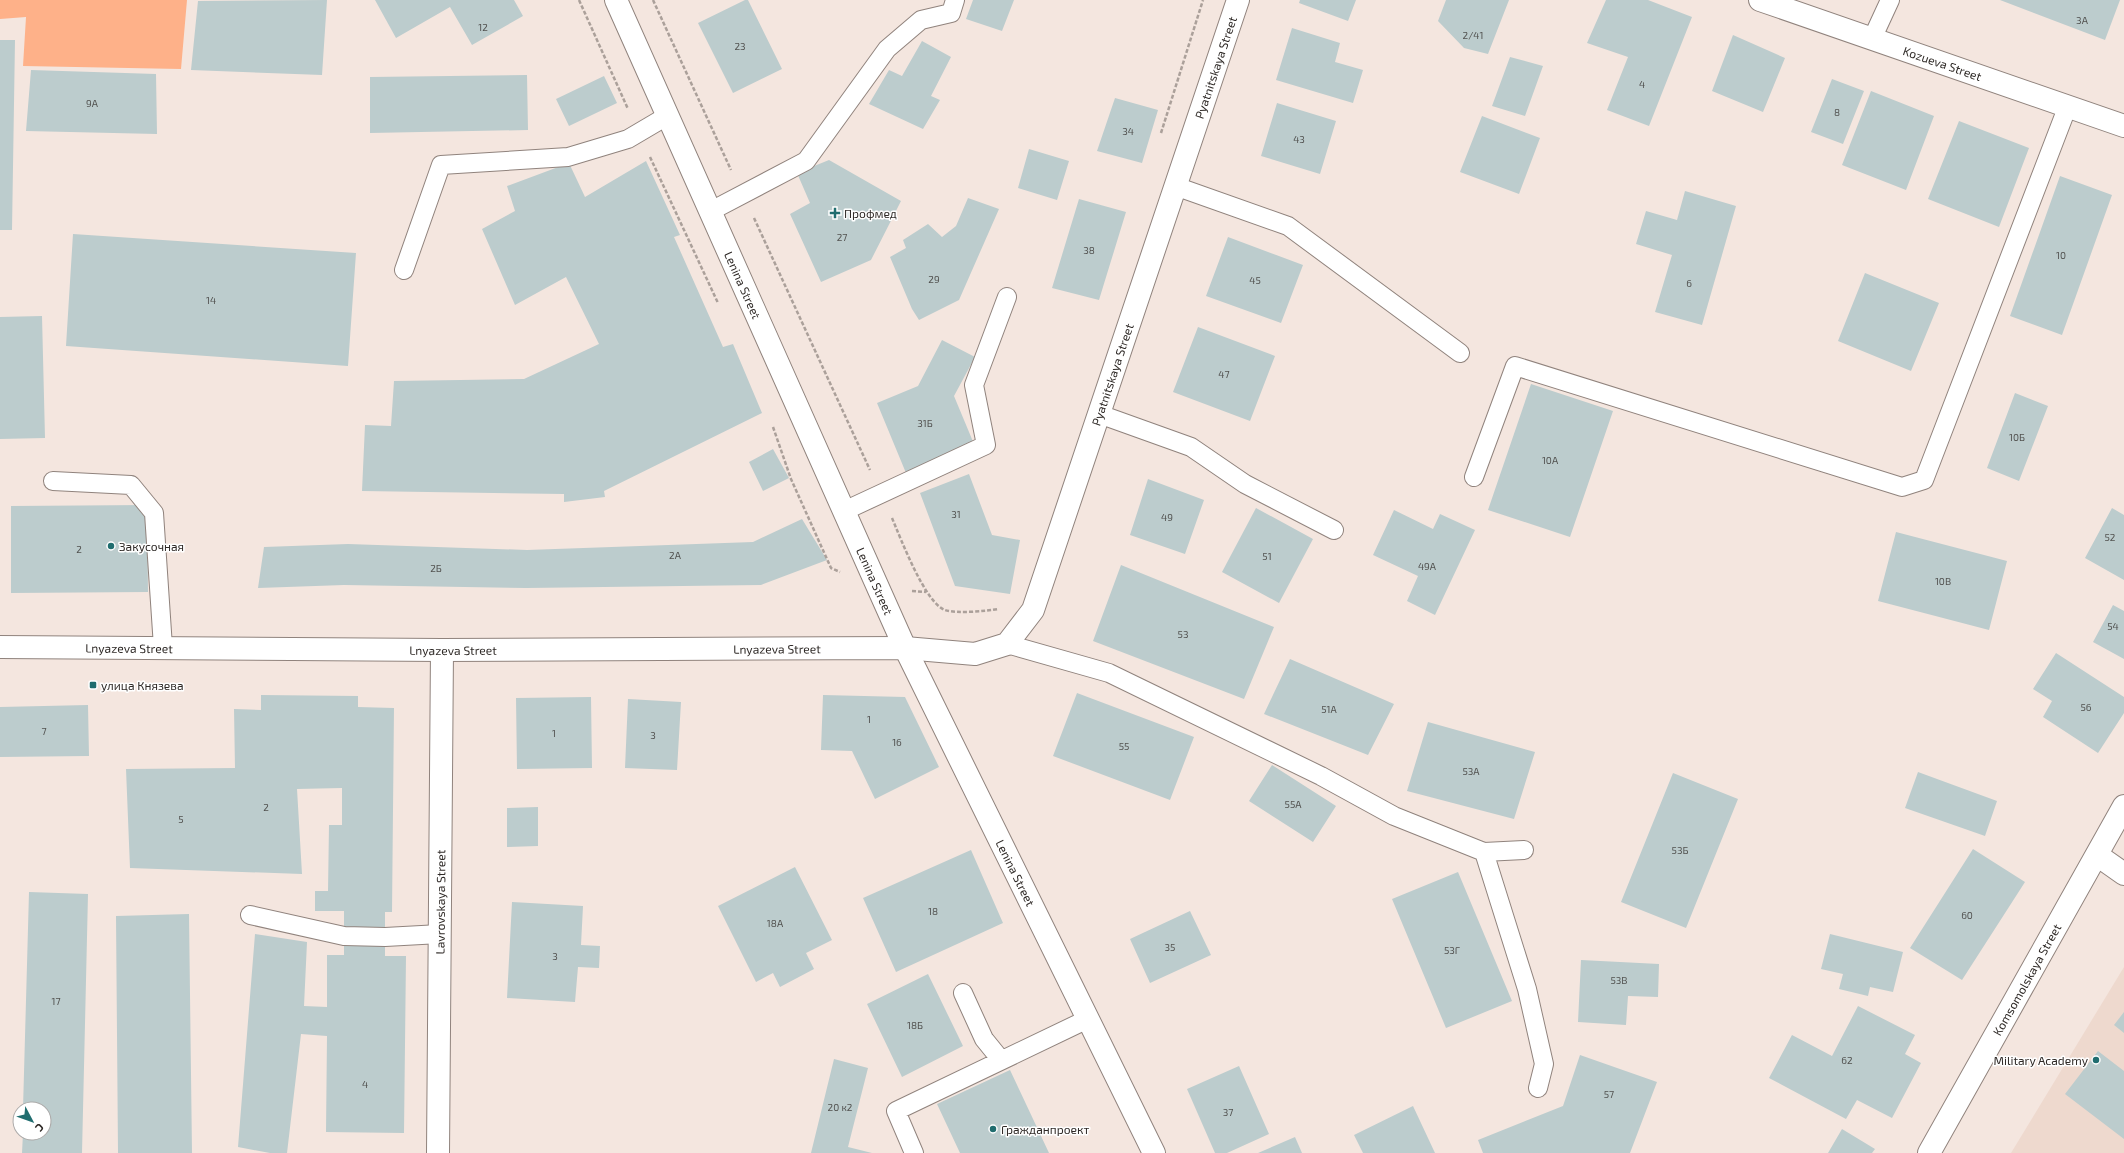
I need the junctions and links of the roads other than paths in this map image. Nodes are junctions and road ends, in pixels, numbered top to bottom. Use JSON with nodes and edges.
{"nodes":[{"id":1,"x":616,"y":0,"type":"edge"},
{"id":2,"x":955,"y":0,"type":"edge"},
{"id":3,"x":1238,"y":0,"type":"edge"},
{"id":4,"x":1760,"y":0,"type":"edge"},
{"id":5,"x":1890,"y":0,"type":"edge"},
{"id":6,"x":1872,"y":39,"type":"junction"},
{"id":7,"x":2067,"y":108,"type":"junction"},
{"id":8,"x":667,"y":116,"type":"junction"},
{"id":9,"x":2124,"y":126,"type":"edge"},
{"id":10,"x":1176,"y":186,"type":"junction"},
{"id":11,"x":710,"y":212,"type":"junction"},
{"id":12,"x":404,"y":270,"type":"dead end"},
{"id":13,"x":1007,"y":297,"type":"dead end"},
{"id":14,"x":1460,"y":353,"type":"dead end"},
{"id":15,"x":1099,"y":414,"type":"junction"},
{"id":16,"x":1474,"y":477,"type":"dead end"},
{"id":17,"x":53,"y":481,"type":"dead end"},
{"id":18,"x":844,"y":511,"type":"junction"},
{"id":19,"x":1334,"y":530,"type":"dead end"},
{"id":20,"x":1007,"y":644,"type":"junction"},
{"id":21,"x":0,"y":647,"type":"edge"},
{"id":22,"x":163,"y":647,"type":"junction"},
{"id":23,"x":905,"y":648,"type":"junction"},
{"id":24,"x":442,"y":650,"type":"junction"},
{"id":25,"x":2124,"y":806,"type":"edge"},
{"id":26,"x":1524,"y":850,"type":"dead end"},
{"id":27,"x":1484,"y":852,"type":"junction"},
{"id":28,"x":2097,"y":855,"type":"junction"},
{"id":29,"x":2124,"y":874,"type":"edge"},
{"id":30,"x":250,"y":915,"type":"dead end"},
{"id":31,"x":440,"y":934,"type":"junction"},
{"id":32,"x":963,"y":993,"type":"dead end"},
{"id":33,"x":1088,"y":1019,"type":"junction"},
{"id":34,"x":1001,"y":1060,"type":"junction"},
{"id":35,"x":1538,"y":1088,"type":"dead end"},
{"id":36,"x":438,"y":1153,"type":"edge"},
{"id":37,"x":914,"y":1153,"type":"edge"},
{"id":38,"x":1154,"y":1153,"type":"edge"},
{"id":39,"x":1929,"y":1153,"type":"edge"}],
"edges":[{"from":1,"to":8,"type":"main road","name":"Lenina Street"},
{"from":2,"to":11,"type":"lane"},
{"from":3,"to":10,"type":"main road","name":"Pyatnitskaya Street"},
{"from":4,"to":6,"type":"main road","name":"Kozueva Street"},
{"from":5,"to":6,"type":"lane"},
{"from":6,"to":7,"type":"main road","name":"Kozueva Street"},
{"from":7,"to":9,"type":"main road","name":"Kozueva Street"},
{"from":7,"to":16,"type":"lane"},
{"from":8,"to":11,"type":"main road","name":"Lenina Street"},
{"from":8,"to":12,"type":"lane"},
{"from":10,"to":14,"type":"lane"},
{"from":10,"to":15,"type":"main road","name":"Pyatnitskaya Street"},
{"from":11,"to":18,"type":"main road","name":"Lenina Street"},
{"from":13,"to":18,"type":"lane"},
{"from":15,"to":19,"type":"lane"},
{"from":15,"to":20,"type":"main road","name":"Pyatnitskaya Street"},
{"from":17,"to":22,"type":"lane"},
{"from":18,"to":23,"type":"main road","name":"Lenina Street"},
{"from":20,"to":23,"type":"main road"},
{"from":20,"to":27,"type":"lane"},
{"from":21,"to":22,"type":"main road","name":"Lnyazeva Street"},
{"from":22,"to":24,"type":"main road","name":"Lnyazeva Street"},
{"from":23,"to":24,"type":"main road","name":"Lnyazeva Street"},
{"from":23,"to":33,"type":"main road","name":"Lenina Street"},
{"from":24,"to":31,"type":"main road","name":"Lavrovskaya Street"},
{"from":25,"to":28,"type":"main road","name":"Komsomolskaya Street"},
{"from":26,"to":27,"type":"lane"},
{"from":27,"to":35,"type":"lane"},
{"from":28,"to":29,"type":"main road"},
{"from":28,"to":39,"type":"main road","name":"Komsomolskaya Street"},
{"from":30,"to":31,"type":"lane"},
{"from":31,"to":36,"type":"main road","name":"Lavrovskaya Street"},
{"from":32,"to":34,"type":"lane"},
{"from":33,"to":34,"type":"lane"},
{"from":33,"to":38,"type":"main road","name":"Lenina Street"},
{"from":34,"to":37,"type":"lane"}]}
